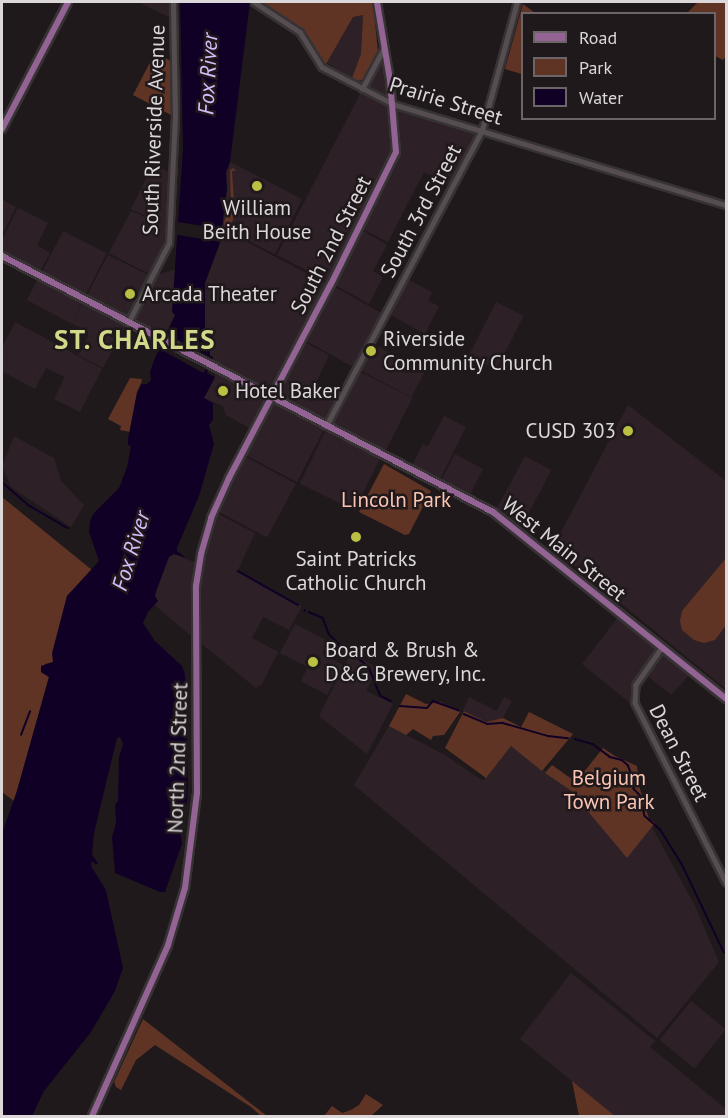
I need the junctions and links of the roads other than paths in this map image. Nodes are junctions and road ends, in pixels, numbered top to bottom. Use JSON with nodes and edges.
{"nodes":[{"id":1,"x":68,"y":2,"type":"edge"},
{"id":2,"x":173,"y":2,"type":"edge"},
{"id":3,"x":254,"y":2,"type":"edge"},
{"id":4,"x":377,"y":2,"type":"edge"},
{"id":5,"x":517,"y":2,"type":"edge"},
{"id":6,"x":384,"y":48,"type":"junction"},
{"id":7,"x":362,"y":89,"type":"junction"},
{"id":8,"x":393,"y":104,"type":"junction"},
{"id":9,"x":2,"y":129,"type":"edge"},
{"id":10,"x":482,"y":130,"type":"junction"},
{"id":11,"x":726,"y":205,"type":"edge"},
{"id":12,"x":2,"y":256,"type":"edge"},
{"id":13,"x":128,"y":323,"type":"junction"},
{"id":14,"x":272,"y":397,"type":"junction"},
{"id":15,"x":326,"y":426,"type":"junction"},
{"id":16,"x":661,"y":649,"type":"junction"},
{"id":17,"x":726,"y":699,"type":"edge"},
{"id":18,"x":726,"y":882,"type":"edge"},
{"id":19,"x":92,"y":1116,"type":"edge"}],
"edges":[{"from":1,"to":9,"type":"main road"},
{"from":2,"to":13,"type":"street","name":"South Riverside Avenue"},
{"from":3,"to":7,"type":"street","name":"Prairie Street"},
{"from":4,"to":6,"type":"main road","name":"South 2nd Street"},
{"from":5,"to":10,"type":"street","name":"South 3rd Street"},
{"from":6,"to":7,"type":"street"},
{"from":6,"to":8,"type":"main road","name":"South 2nd Street"},
{"from":7,"to":8,"type":"street","name":"Prairie Street"},
{"from":8,"to":10,"type":"street","name":"Prairie Street"},
{"from":8,"to":14,"type":"main road","name":"South 2nd Street"},
{"from":10,"to":11,"type":"street","name":"Prairie Street"},
{"from":10,"to":15,"type":"street","name":"South 3rd Street"},
{"from":12,"to":13,"type":"main road","name":"West Main Street"},
{"from":13,"to":14,"type":"main road","name":"West Main Street"},
{"from":14,"to":15,"type":"main road","name":"West Main Street"},
{"from":14,"to":19,"type":"main road","name":"North 2nd Street"},
{"from":15,"to":16,"type":"main road","name":"West Main Street"},
{"from":16,"to":17,"type":"main road","name":"West Main Street"},
{"from":16,"to":18,"type":"street","name":"Dean Street"}]}
